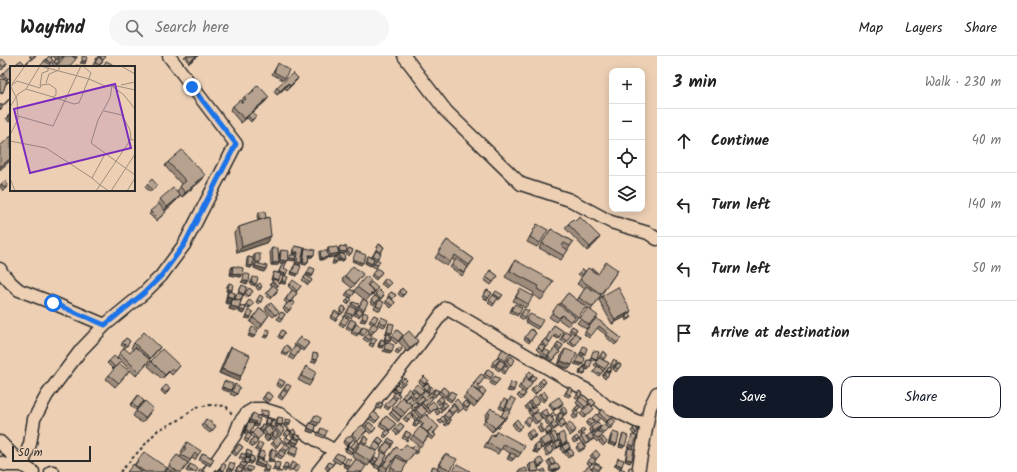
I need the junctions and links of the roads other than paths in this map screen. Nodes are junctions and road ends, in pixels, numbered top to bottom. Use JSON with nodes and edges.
{"nodes":[{"id":1,"x":45,"y":56,"type":"edge"},
{"id":2,"x":169,"y":56,"type":"edge"},
{"id":3,"x":404,"y":56,"type":"edge"},
{"id":4,"x":33,"y":66,"type":"edge"},
{"id":5,"x":10,"y":89,"type":"edge"},
{"id":6,"x":0,"y":99,"type":"edge"},
{"id":7,"x":657,"y":239,"type":"edge"},
{"id":8,"x":0,"y":268,"type":"edge"},
{"id":9,"x":105,"y":325,"type":"junction"},
{"id":10,"x":657,"y":393,"type":"edge"},
{"id":11,"x":646,"y":424,"type":"junction"},
{"id":12,"x":0,"y":442,"type":"edge"},
{"id":13,"x":335,"y":451,"type":"junction"},
{"id":14,"x":0,"y":463,"type":"edge"},
{"id":15,"x":22,"y":465,"type":"junction"},
{"id":16,"x":33,"y":472,"type":"edge"},
{"id":17,"x":209,"y":472,"type":"edge"},
{"id":18,"x":318,"y":472,"type":"edge"},
{"id":19,"x":372,"y":472,"type":"edge"},
{"id":20,"x":638,"y":472,"type":"edge"}],
"edges":[{"from":1,"to":4,"type":"street"},
{"from":2,"to":9,"type":"street"},
{"from":3,"to":7,"type":"street"},
{"from":5,"to":6,"type":"street"},
{"from":8,"to":9,"type":"street"},
{"from":9,"to":15,"type":"street"},
{"from":10,"to":11,"type":"street"},
{"from":11,"to":13,"type":"street"},
{"from":11,"to":20,"type":"street"},
{"from":12,"to":15,"type":"street"},
{"from":13,"to":17,"type":"street"},
{"from":13,"to":18,"type":"street"},
{"from":13,"to":19,"type":"street"},
{"from":14,"to":15,"type":"street"},
{"from":15,"to":16,"type":"street"}]}
